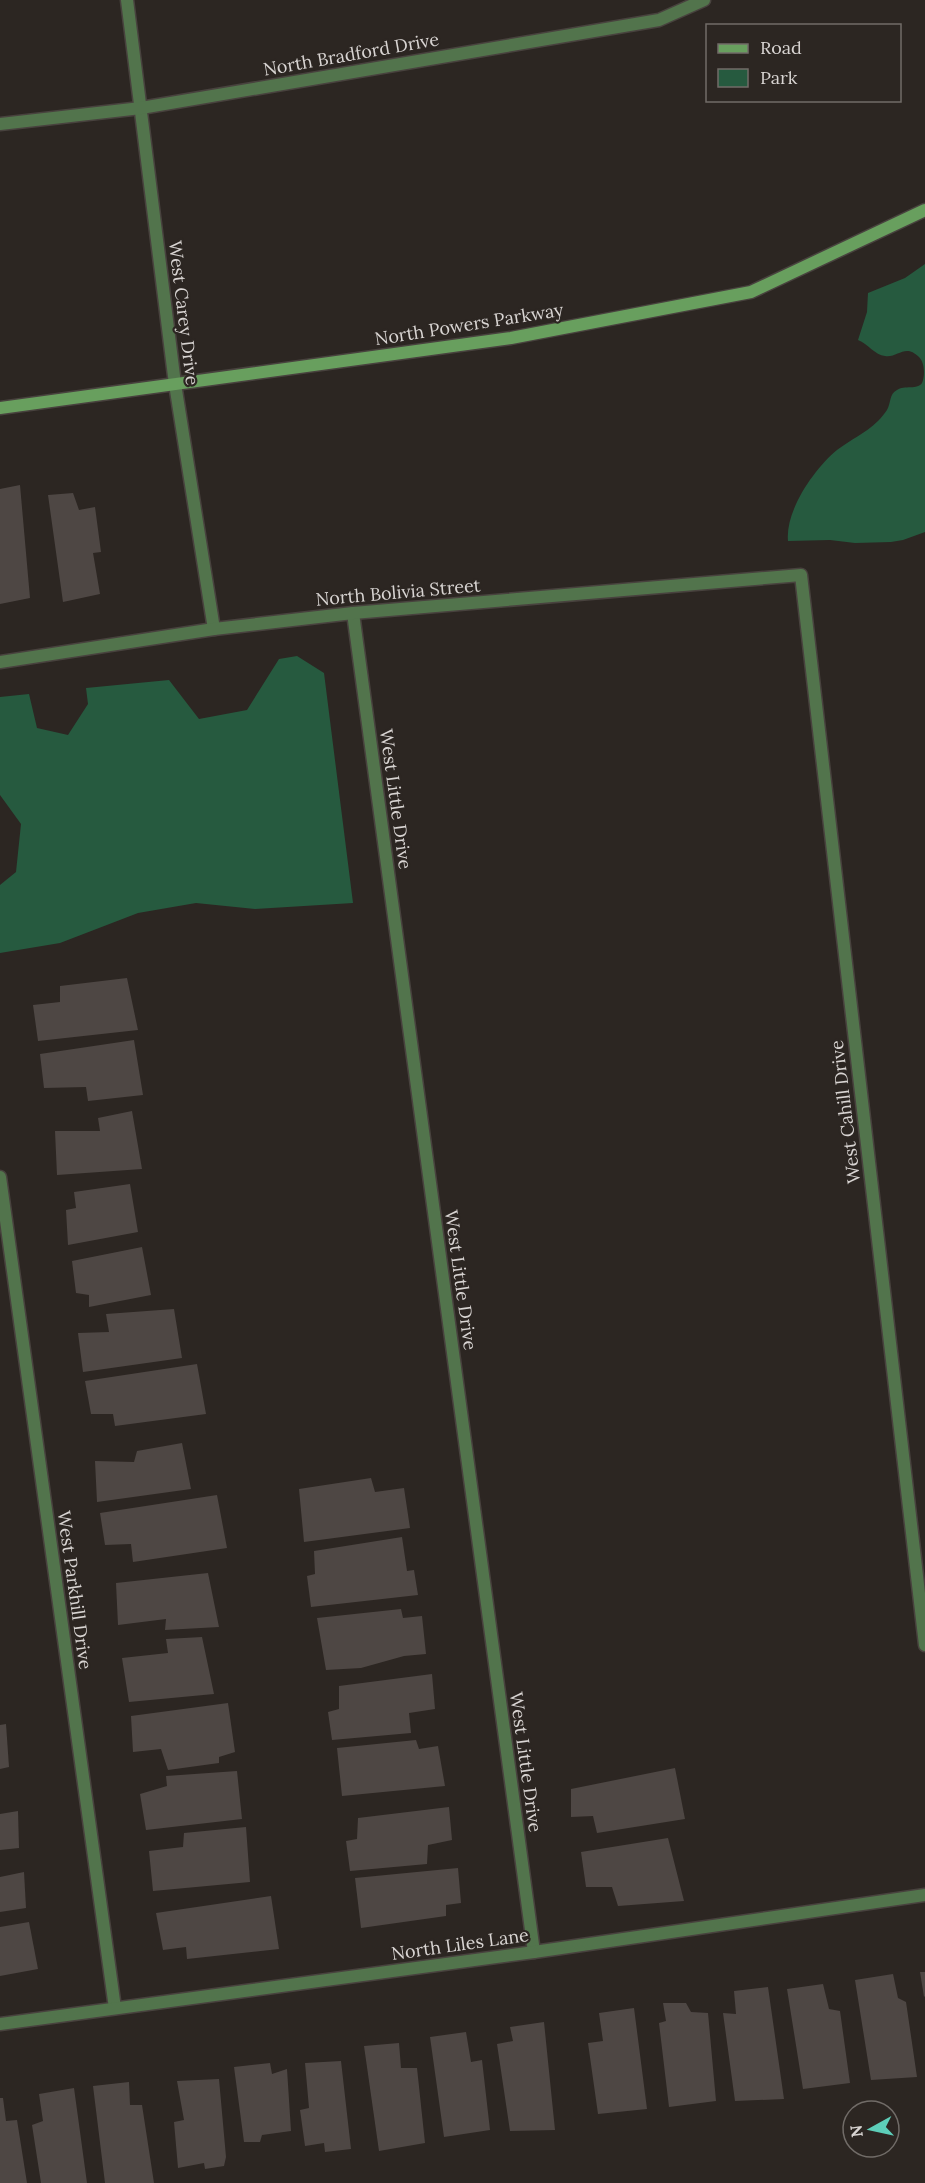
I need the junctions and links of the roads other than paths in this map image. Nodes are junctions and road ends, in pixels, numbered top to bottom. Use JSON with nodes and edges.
{"nodes":[{"id":1,"x":128,"y":0,"type":"edge"},
{"id":2,"x":704,"y":0,"type":"edge"},
{"id":3,"x":141,"y":108,"type":"junction"},
{"id":4,"x":0,"y":124,"type":"edge"},
{"id":5,"x":925,"y":210,"type":"edge"},
{"id":6,"x":175,"y":384,"type":"junction"},
{"id":7,"x":0,"y":408,"type":"edge"},
{"id":8,"x":801,"y":575,"type":"joint"},
{"id":9,"x":353,"y":613,"type":"junction"},
{"id":10,"x":214,"y":629,"type":"junction"},
{"id":11,"x":0,"y":662,"type":"edge"},
{"id":12,"x":0,"y":1177,"type":"edge"},
{"id":13,"x":925,"y":1645,"type":"edge"},
{"id":14,"x":925,"y":1895,"type":"edge"},
{"id":15,"x":534,"y":1952,"type":"junction"},
{"id":16,"x":115,"y":2008,"type":"junction"},
{"id":17,"x":0,"y":2024,"type":"edge"}],
"edges":[{"from":1,"to":3,"type":"street","name":"West Carey Drive"},
{"from":2,"to":3,"type":"street","name":"North Bradford Drive"},
{"from":3,"to":4,"type":"street","name":"North Bradford Drive"},
{"from":3,"to":6,"type":"street","name":"West Carey Drive"},
{"from":5,"to":6,"type":"street","name":"North Powers Parkway"},
{"from":6,"to":7,"type":"street","name":"North Powers Parkway"},
{"from":6,"to":10,"type":"street","name":"West Carey Drive"},
{"from":8,"to":9,"type":"street","name":"North Bolivia Street"},
{"from":8,"to":13,"type":"street","name":"West Cahill Drive"},
{"from":9,"to":10,"type":"street","name":"North Bolivia Street"},
{"from":9,"to":15,"type":"street","name":"West Little Drive"},
{"from":10,"to":11,"type":"street","name":"North Bolivia Street"},
{"from":12,"to":16,"type":"street","name":"West Parkhill Drive"},
{"from":14,"to":15,"type":"street","name":"North Liles Lane"},
{"from":15,"to":16,"type":"street","name":"North Liles Lane"},
{"from":16,"to":17,"type":"street","name":"North Liles Lane"}]}
